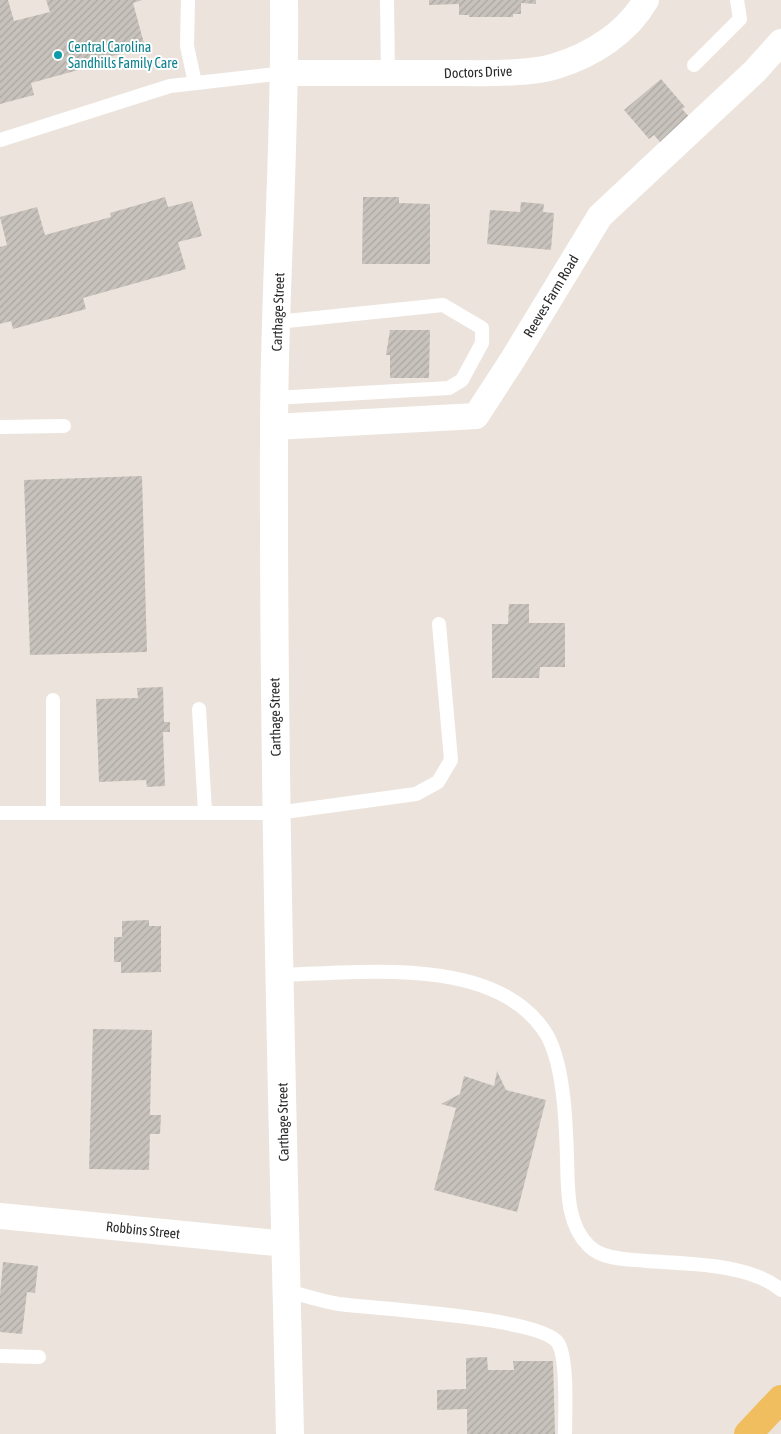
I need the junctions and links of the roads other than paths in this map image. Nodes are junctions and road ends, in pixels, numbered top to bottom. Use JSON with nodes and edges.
{"nodes":[{"id":1,"x":188,"y":0,"type":"edge"},
{"id":2,"x":284,"y":0,"type":"edge"},
{"id":3,"x":387,"y":0,"type":"edge"},
{"id":4,"x":646,"y":0,"type":"edge"},
{"id":5,"x":737,"y":0,"type":"edge"},
{"id":6,"x":781,"y":42,"type":"edge"},
{"id":7,"x":694,"y":65,"type":"dead end"},
{"id":8,"x":285,"y":73,"type":"junction"},
{"id":9,"x":388,"y":73,"type":"junction"},
{"id":10,"x":195,"y":83,"type":"junction"},
{"id":11,"x":0,"y":140,"type":"edge"},
{"id":12,"x":277,"y":322,"type":"junction"},
{"id":13,"x":275,"y":398,"type":"junction"},
{"id":14,"x":64,"y":426,"type":"dead end"},
{"id":15,"x":0,"y":427,"type":"edge"},
{"id":16,"x":274,"y":428,"type":"junction"},
{"id":17,"x":439,"y":624,"type":"dead end"},
{"id":18,"x":53,"y":700,"type":"dead end"},
{"id":19,"x":199,"y":709,"type":"dead end"},
{"id":20,"x":53,"y":812,"type":"junction"},
{"id":21,"x":205,"y":812,"type":"junction"},
{"id":22,"x":0,"y":813,"type":"edge"},
{"id":23,"x":277,"y":813,"type":"junction"},
{"id":24,"x":280,"y":975,"type":"junction"},
{"id":25,"x":0,"y":1216,"type":"edge"},
{"id":26,"x":286,"y":1244,"type":"junction"},
{"id":27,"x":781,"y":1290,"type":"edge"},
{"id":28,"x":287,"y":1291,"type":"junction"},
{"id":29,"x":0,"y":1356,"type":"edge"},
{"id":30,"x":39,"y":1357,"type":"dead end"},
{"id":31,"x":781,"y":1399,"type":"edge"},
{"id":32,"x":290,"y":1434,"type":"edge"},
{"id":33,"x":565,"y":1434,"type":"edge"},
{"id":34,"x":748,"y":1434,"type":"edge"}],
"edges":[{"from":1,"to":10,"type":"lane"},
{"from":2,"to":8,"type":"main road","name":"Carthage Street"},
{"from":3,"to":9,"type":"lane"},
{"from":4,"to":9,"type":"street","name":"Doctors Drive"},
{"from":5,"to":7,"type":"lane"},
{"from":6,"to":16,"type":"street","name":"Reeves Farm Road"},
{"from":8,"to":9,"type":"street","name":"Doctors Drive"},
{"from":8,"to":10,"type":"lane"},
{"from":8,"to":12,"type":"main road","name":"Carthage Street"},
{"from":10,"to":11,"type":"lane"},
{"from":12,"to":13,"type":"main road","name":"Carthage Street"},
{"from":12,"to":13,"type":"lane"},
{"from":13,"to":16,"type":"main road","name":"Carthage Street"},
{"from":14,"to":15,"type":"lane"},
{"from":16,"to":23,"type":"main road","name":"Carthage Street"},
{"from":17,"to":23,"type":"lane"},
{"from":18,"to":20,"type":"lane"},
{"from":19,"to":21,"type":"lane"},
{"from":20,"to":21,"type":"lane"},
{"from":20,"to":22,"type":"lane"},
{"from":21,"to":23,"type":"lane"},
{"from":23,"to":24,"type":"main road","name":"Carthage Street"},
{"from":24,"to":26,"type":"main road","name":"Carthage Street"},
{"from":24,"to":27,"type":"lane"},
{"from":25,"to":26,"type":"street","name":"Robbins Street"},
{"from":26,"to":28,"type":"main road","name":"Carthage Street"},
{"from":28,"to":32,"type":"main road","name":"Carthage Street"},
{"from":28,"to":33,"type":"lane"},
{"from":29,"to":30,"type":"lane"},
{"from":31,"to":34,"type":"main road"}]}
